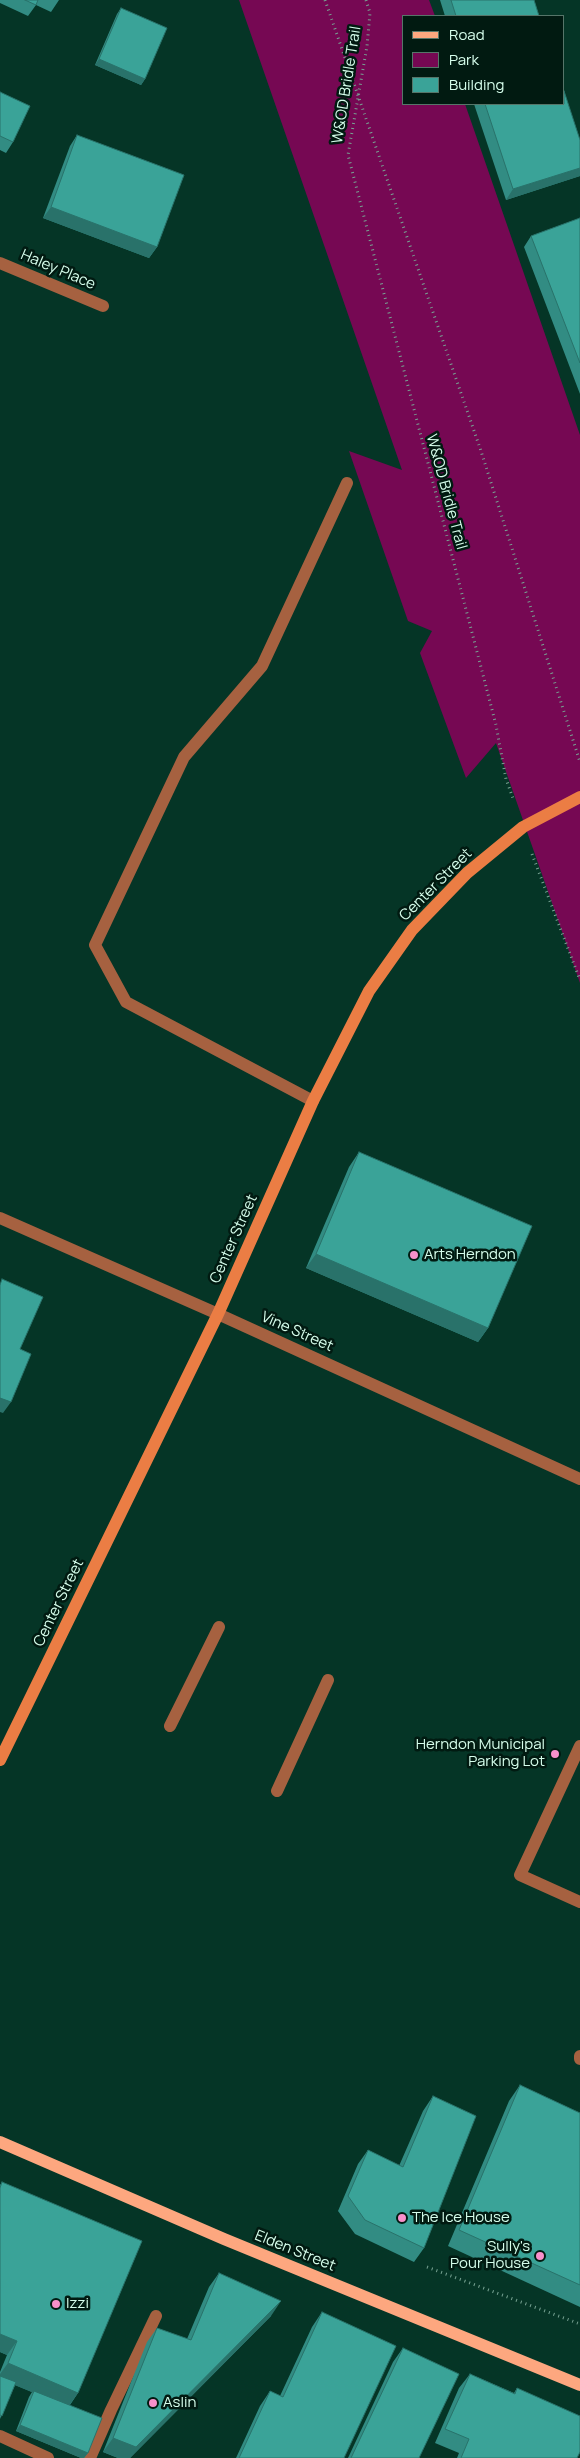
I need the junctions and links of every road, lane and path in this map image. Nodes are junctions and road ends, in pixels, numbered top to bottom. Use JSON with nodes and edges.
{"nodes":[{"id":1,"x":325,"y":0,"type":"edge"},
{"id":2,"x":366,"y":0,"type":"edge"},
{"id":3,"x":358,"y":96,"type":"junction"},
{"id":4,"x":0,"y":263,"type":"edge"},
{"id":5,"x":103,"y":306,"type":"dead end"},
{"id":6,"x":347,"y":483,"type":"dead end"},
{"id":7,"x":580,"y":762,"type":"edge"},
{"id":8,"x":580,"y":797,"type":"edge"},
{"id":9,"x":523,"y":827,"type":"junction"},
{"id":10,"x":580,"y":980,"type":"edge"},
{"id":11,"x":313,"y":1101,"type":"junction"},
{"id":12,"x":0,"y":1218,"type":"edge"},
{"id":13,"x":218,"y":1314,"type":"junction"},
{"id":14,"x":580,"y":1479,"type":"edge"},
{"id":15,"x":219,"y":1627,"type":"dead end"},
{"id":16,"x":328,"y":1680,"type":"dead end"},
{"id":17,"x":170,"y":1726,"type":"dead end"},
{"id":18,"x":580,"y":1746,"type":"edge"},
{"id":19,"x":0,"y":1760,"type":"edge"},
{"id":20,"x":277,"y":1791,"type":"dead end"},
{"id":21,"x":580,"y":1902,"type":"edge"},
{"id":22,"x":0,"y":2142,"type":"edge"},
{"id":23,"x":427,"y":2267,"type":"edge"},
{"id":24,"x":156,"y":2316,"type":"dead end"},
{"id":25,"x":580,"y":2324,"type":"edge"},
{"id":26,"x":580,"y":2386,"type":"edge"},
{"id":27,"x":0,"y":2436,"type":"edge"},
{"id":28,"x":48,"y":2458,"type":"edge"},
{"id":29,"x":90,"y":2458,"type":"edge"}],
"edges":[{"from":1,"to":3,"type":"path"},
{"from":2,"to":3,"type":"path","name":"W&OD Bridle Trail"},
{"from":3,"to":7,"type":"path"},
{"from":3,"to":9,"type":"path","name":"W&OD Bridle Trail"},
{"from":4,"to":5,"type":"street","name":"Haley Place"},
{"from":6,"to":11,"type":"street"},
{"from":8,"to":9,"type":"street","name":"Center Street"},
{"from":9,"to":10,"type":"path","name":"W&OD Bridle Trail"},
{"from":9,"to":11,"type":"street","name":"Center Street"},
{"from":11,"to":13,"type":"street","name":"Center Street"},
{"from":12,"to":13,"type":"street","name":"Vine Street"},
{"from":13,"to":14,"type":"street","name":"Vine Street"},
{"from":13,"to":19,"type":"street","name":"Center Street"},
{"from":15,"to":17,"type":"street"},
{"from":16,"to":20,"type":"street"},
{"from":18,"to":21,"type":"street"},
{"from":22,"to":26,"type":"main road","name":"Elden Street"},
{"from":23,"to":25,"type":"path"},
{"from":24,"to":29,"type":"street"},
{"from":27,"to":28,"type":"street"}]}
